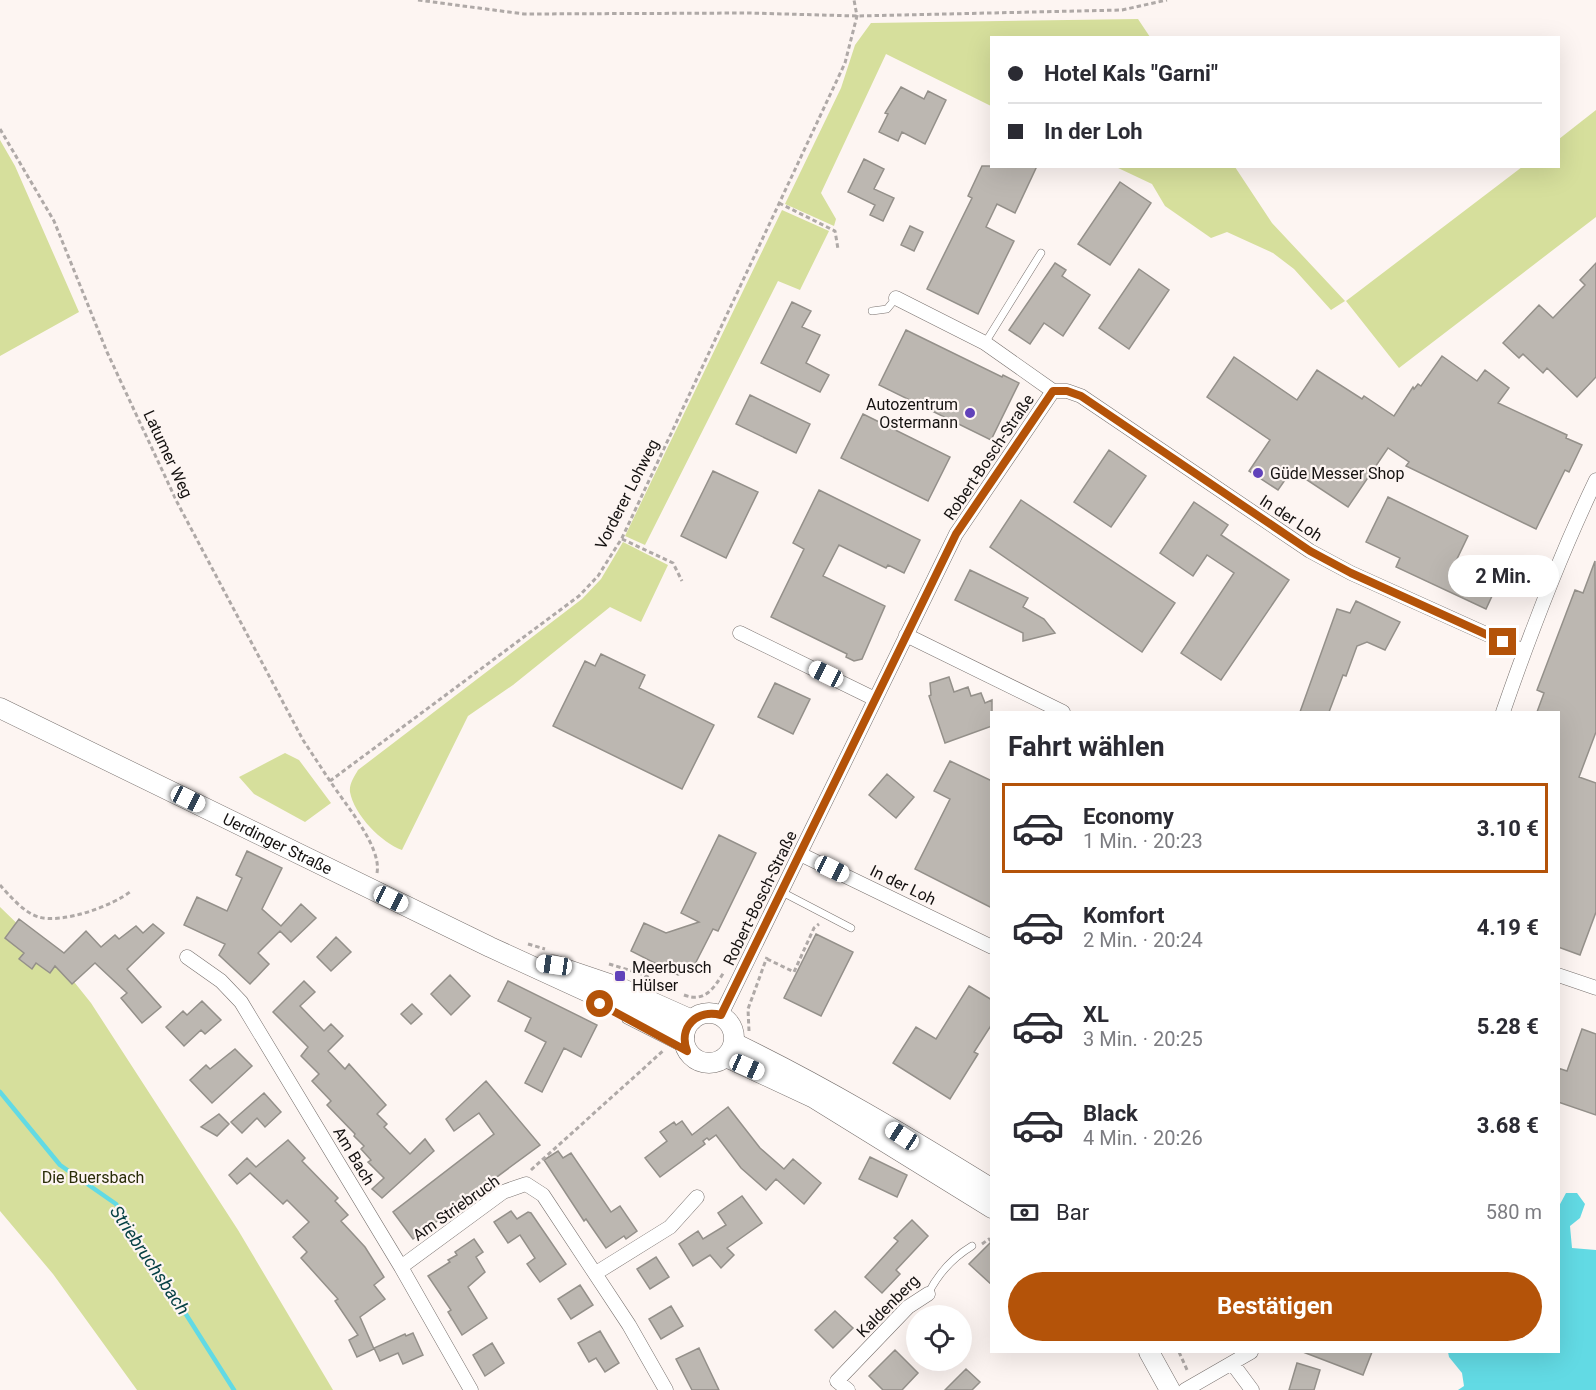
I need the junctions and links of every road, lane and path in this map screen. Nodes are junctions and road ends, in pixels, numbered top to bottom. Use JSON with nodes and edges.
{"nodes":[{"id":1,"x":418,"y":0,"type":"edge"},
{"id":2,"x":854,"y":0,"type":"edge"},
{"id":3,"x":1167,"y":0,"type":"edge"},
{"id":4,"x":857,"y":16,"type":"junction"},
{"id":5,"x":0,"y":129,"type":"edge"},
{"id":6,"x":779,"y":204,"type":"junction"},
{"id":7,"x":838,"y":249,"type":"dead end"},
{"id":8,"x":1041,"y":253,"type":"dead end"},
{"id":9,"x":896,"y":298,"type":"joint"},
{"id":10,"x":872,"y":311,"type":"dead end"},
{"id":11,"x":985,"y":343,"type":"junction"},
{"id":12,"x":1053,"y":391,"type":"junction"},
{"id":13,"x":1596,"y":480,"type":"edge"},
{"id":14,"x":622,"y":538,"type":"junction"},
{"id":15,"x":682,"y":581,"type":"dead end"},
{"id":16,"x":740,"y":633,"type":"dead end"},
{"id":17,"x":906,"y":635,"type":"junction"},
{"id":18,"x":1524,"y":651,"type":"junction"},
{"id":19,"x":875,"y":699,"type":"junction"},
{"id":20,"x":0,"y":708,"type":"edge"},
{"id":21,"x":1061,"y":711,"type":"edge"},
{"id":22,"x":1503,"y":711,"type":"edge"},
{"id":23,"x":330,"y":781,"type":"junction"},
{"id":24,"x":797,"y":860,"type":"junction"},
{"id":25,"x":368,"y":867,"type":"dead end"},
{"id":26,"x":374,"y":881,"type":"junction"},
{"id":27,"x":0,"y":885,"type":"edge"},
{"id":28,"x":131,"y":891,"type":"dead end"},
{"id":29,"x":782,"y":892,"type":"junction"},
{"id":30,"x":824,"y":914,"type":"junction"},
{"id":31,"x":851,"y":928,"type":"dead end"},
{"id":32,"x":990,"y":945,"type":"edge"},
{"id":33,"x":524,"y":952,"type":"junction"},
{"id":34,"x":554,"y":952,"type":"dead end"},
{"id":35,"x":187,"y":957,"type":"dead end"},
{"id":36,"x":766,"y":959,"type":"dead end"},
{"id":37,"x":598,"y":963,"type":"dead end"},
{"id":38,"x":1560,"y":976,"type":"edge"},
{"id":39,"x":1596,"y":988,"type":"edge"},
{"id":40,"x":711,"y":992,"type":"dead end"},
{"id":41,"x":721,"y":1015,"type":"junction"},
{"id":42,"x":683,"y":1037,"type":"junction"},
{"id":43,"x":730,"y":1050,"type":"junction"},
{"id":44,"x":528,"y":1173,"type":"dead end"},
{"id":45,"x":990,"y":1188,"type":"edge"},
{"id":46,"x":697,"y":1197,"type":"dead end"},
{"id":47,"x":990,"y":1207,"type":"edge"},
{"id":48,"x":972,"y":1246,"type":"dead end"},
{"id":49,"x":401,"y":1267,"type":"junction"},
{"id":50,"x":596,"y":1273,"type":"junction"},
{"id":51,"x":928,"y":1294,"type":"joint"},
{"id":52,"x":1150,"y":1353,"type":"edge"},
{"id":53,"x":1179,"y":1353,"type":"edge"},
{"id":54,"x":1249,"y":1353,"type":"edge"},
{"id":55,"x":1232,"y":1363,"type":"junction"},
{"id":56,"x":1189,"y":1388,"type":"edge"},
{"id":57,"x":471,"y":1390,"type":"edge"},
{"id":58,"x":666,"y":1390,"type":"edge"},
{"id":59,"x":848,"y":1390,"type":"edge"},
{"id":60,"x":1170,"y":1390,"type":"edge"},
{"id":61,"x":1252,"y":1390,"type":"edge"}],
"edges":[{"from":1,"to":4,"type":"path"},
{"from":2,"to":4,"type":"path","name":"Vorderer Lohweg"},
{"from":3,"to":4,"type":"path"},
{"from":4,"to":6,"type":"path","name":"Vorderer Lohweg"},
{"from":5,"to":23,"type":"path","name":"Latumer Weg"},
{"from":6,"to":7,"type":"path"},
{"from":6,"to":14,"type":"path","name":"Vorderer Lohweg"},
{"from":8,"to":11,"type":"lane"},
{"from":9,"to":10,"type":"lane","name":"Robert-Bosch-Straße"},
{"from":9,"to":11,"type":"street","name":"Robert-Bosch-Straße"},
{"from":11,"to":12,"type":"street","name":"Robert-Bosch-Straße"},
{"from":12,"to":17,"type":"street","name":"Robert-Bosch-Straße"},
{"from":12,"to":18,"type":"street","name":"In der Loh"},
{"from":13,"to":18,"type":"street"},
{"from":14,"to":15,"type":"path"},
{"from":14,"to":23,"type":"path","name":"Vorderer Lohweg"},
{"from":16,"to":19,"type":"street"},
{"from":17,"to":19,"type":"street","name":"Robert-Bosch-Straße"},
{"from":17,"to":21,"type":"street"},
{"from":18,"to":22,"type":"street"},
{"from":19,"to":24,"type":"street","name":"Robert-Bosch-Straße"},
{"from":20,"to":26,"type":"street","name":"Uerdinger Straße"},
{"from":23,"to":26,"type":"path"},
{"from":24,"to":29,"type":"street","name":"Robert-Bosch-Straße"},
{"from":24,"to":32,"type":"street","name":"In der Loh"},
{"from":25,"to":26,"type":"path"},
{"from":26,"to":33,"type":"street","name":"Uerdinger Straße"},
{"from":27,"to":28,"type":"path"},
{"from":29,"to":30,"type":"lane"},
{"from":29,"to":41,"type":"street","name":"Robert-Bosch-Straße"},
{"from":30,"to":31,"type":"lane"},
{"from":30,"to":36,"type":"path"},
{"from":33,"to":34,"type":"path"},
{"from":33,"to":42,"type":"street","name":"Uerdinger Straße"},
{"from":33,"to":42,"type":"street","name":"Uerdinger Straße"},
{"from":35,"to":49,"type":"street","name":"Am Bach"},
{"from":37,"to":40,"type":"path"},
{"from":38,"to":39,"type":"street"},
{"from":41,"to":42,"type":"street"},
{"from":41,"to":43,"type":"street"},
{"from":42,"to":43,"type":"street","name":"Uerdinger Straße"},
{"from":42,"to":44,"type":"path"},
{"from":43,"to":45,"type":"street"},
{"from":43,"to":47,"type":"street"},
{"from":46,"to":50,"type":"street"},
{"from":48,"to":51,"type":"lane","name":"Kaldenberg"},
{"from":49,"to":50,"type":"street","name":"Am Striebruch"},
{"from":49,"to":57,"type":"street","name":"Am Bach"},
{"from":50,"to":58,"type":"street","name":"Am Striebruch"},
{"from":51,"to":59,"type":"street","name":"Kaldenberg"},
{"from":52,"to":60,"type":"street"},
{"from":53,"to":56,"type":"path"},
{"from":54,"to":55,"type":"street"},
{"from":55,"to":56,"type":"street"},
{"from":55,"to":61,"type":"street"}]}
